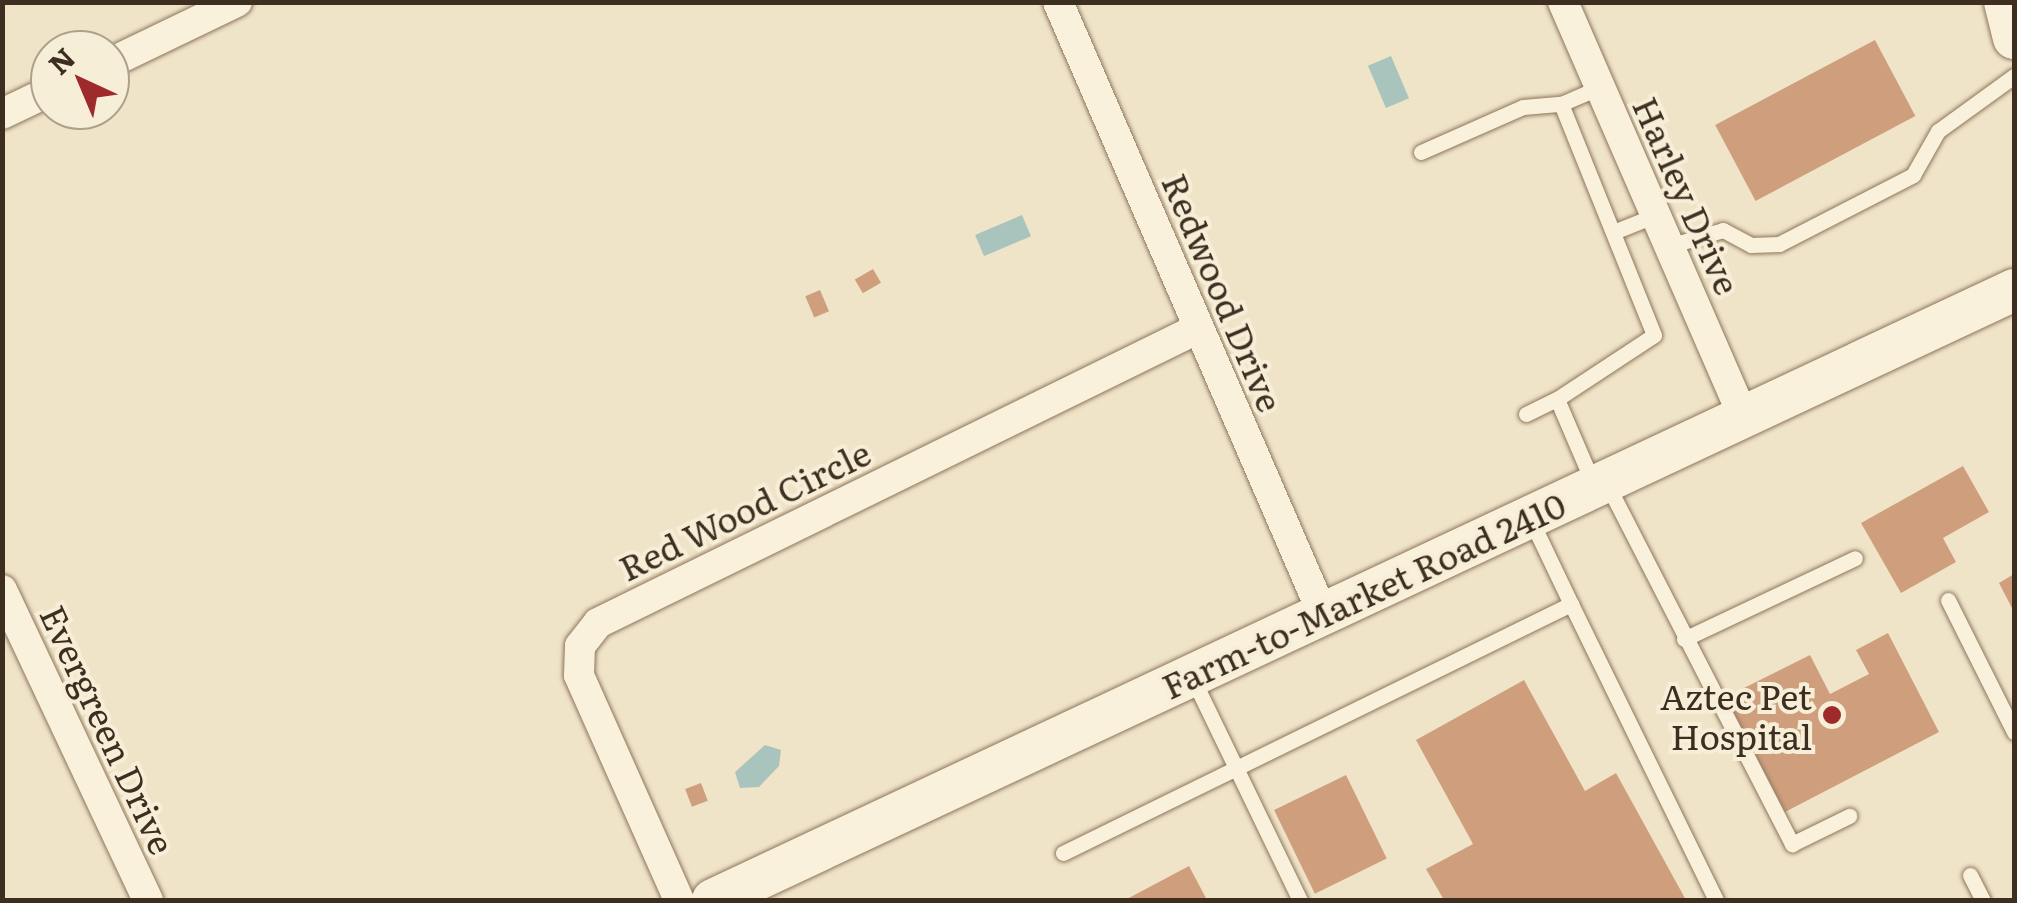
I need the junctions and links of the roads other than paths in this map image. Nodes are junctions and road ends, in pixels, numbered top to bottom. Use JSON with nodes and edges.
{"nodes":[{"id":1,"x":236,"y":2,"type":"edge"},
{"id":2,"x":1058,"y":2,"type":"edge"},
{"id":3,"x":1563,"y":2,"type":"edge"},
{"id":4,"x":2005,"y":2,"type":"edge"},
{"id":5,"x":2014,"y":38,"type":"edge"},
{"id":6,"x":130,"y":52,"type":"edge"},
{"id":7,"x":2014,"y":76,"type":"edge"},
{"id":8,"x":1600,"y":87,"type":"junction"},
{"id":9,"x":30,"y":101,"type":"edge"},
{"id":10,"x":1561,"y":104,"type":"junction"},
{"id":11,"x":2,"y":114,"type":"edge"},
{"id":12,"x":1421,"y":152,"type":"dead end"},
{"id":13,"x":1656,"y":215,"type":"junction"},
{"id":14,"x":1616,"y":231,"type":"junction"},
{"id":15,"x":1669,"y":246,"type":"junction"},
{"id":16,"x":2014,"y":290,"type":"edge"},
{"id":17,"x":1198,"y":328,"type":"junction"},
{"id":18,"x":1557,"y":399,"type":"junction"},
{"id":19,"x":1526,"y":414,"type":"dead end"},
{"id":20,"x":1744,"y":418,"type":"junction"},
{"id":21,"x":1600,"y":484,"type":"junction"},
{"id":22,"x":1529,"y":517,"type":"junction"},
{"id":23,"x":1855,"y":558,"type":"dead end"},
{"id":24,"x":1948,"y":600,"type":"dead end"},
{"id":25,"x":5,"y":602,"type":"edge"},
{"id":26,"x":1572,"y":604,"type":"junction"},
{"id":27,"x":1322,"y":612,"type":"junction"},
{"id":28,"x":1684,"y":639,"type":"junction"},
{"id":29,"x":1190,"y":674,"type":"junction"},
{"id":30,"x":2014,"y":732,"type":"edge"},
{"id":31,"x":1236,"y":768,"type":"junction"},
{"id":32,"x":1849,"y":816,"type":"dead end"},
{"id":33,"x":1063,"y":853,"type":"dead end"},
{"id":34,"x":1970,"y":876,"type":"dead end"},
{"id":35,"x":148,"y":900,"type":"edge"},
{"id":36,"x":679,"y":900,"type":"edge"},
{"id":37,"x":713,"y":900,"type":"edge"},
{"id":38,"x":1300,"y":900,"type":"edge"},
{"id":39,"x":1716,"y":900,"type":"edge"},
{"id":40,"x":1983,"y":900,"type":"edge"}],
"edges":[{"from":1,"to":6,"type":"street"},
{"from":2,"to":17,"type":"street","name":"Redwood Drive"},
{"from":3,"to":8,"type":"street","name":"Harley Drive"},
{"from":4,"to":5,"type":"main road"},
{"from":7,"to":15,"type":"lane"},
{"from":8,"to":10,"type":"lane"},
{"from":8,"to":13,"type":"street","name":"Harley Drive"},
{"from":9,"to":11,"type":"street"},
{"from":10,"to":12,"type":"lane"},
{"from":10,"to":14,"type":"lane"},
{"from":13,"to":14,"type":"lane"},
{"from":13,"to":15,"type":"street","name":"Harley Drive"},
{"from":14,"to":18,"type":"lane"},
{"from":15,"to":20,"type":"street","name":"Harley Drive"},
{"from":16,"to":20,"type":"main road","name":"Farm-to-Market Road 2410"},
{"from":17,"to":27,"type":"street","name":"Redwood Drive"},
{"from":17,"to":36,"type":"street","name":"Red Wood Circle"},
{"from":18,"to":19,"type":"lane"},
{"from":18,"to":21,"type":"lane"},
{"from":20,"to":21,"type":"main road","name":"Farm-to-Market Road 2410"},
{"from":21,"to":22,"type":"main road","name":"Farm-to-Market Road 2410"},
{"from":21,"to":28,"type":"lane"},
{"from":22,"to":26,"type":"lane"},
{"from":22,"to":27,"type":"main road","name":"Farm-to-Market Road 2410"},
{"from":23,"to":28,"type":"lane"},
{"from":24,"to":30,"type":"lane"},
{"from":25,"to":35,"type":"street","name":"Evergreen Drive"},
{"from":26,"to":31,"type":"lane"},
{"from":26,"to":39,"type":"lane"},
{"from":27,"to":29,"type":"main road","name":"Farm-to-Market Road 2410"},
{"from":28,"to":32,"type":"lane"},
{"from":29,"to":31,"type":"lane"},
{"from":29,"to":37,"type":"main road","name":"Farm-to-Market Road 2410"},
{"from":31,"to":33,"type":"lane"},
{"from":31,"to":38,"type":"lane"},
{"from":34,"to":40,"type":"lane"}]}
